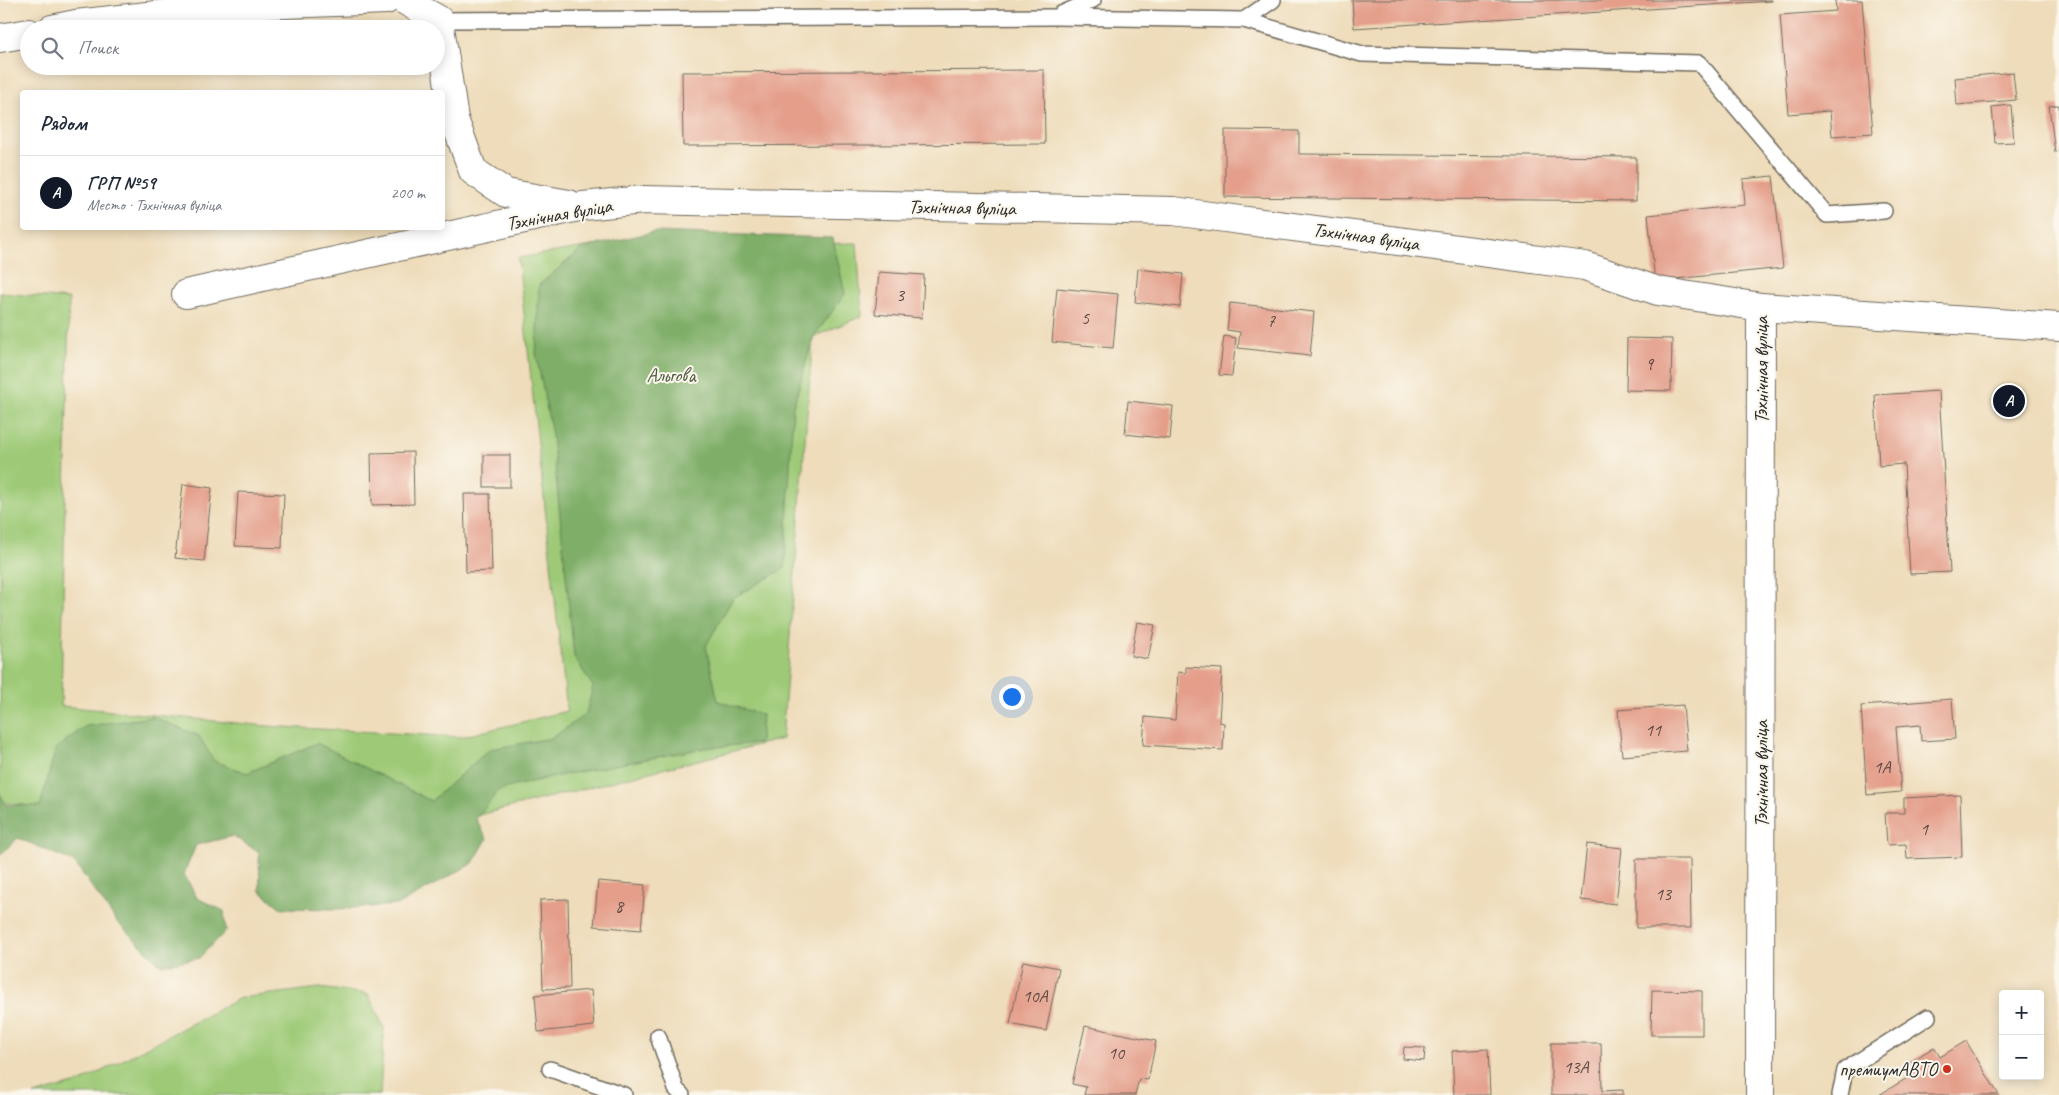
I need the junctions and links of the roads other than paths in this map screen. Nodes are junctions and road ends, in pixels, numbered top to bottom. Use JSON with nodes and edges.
{"nodes":[{"id":1,"x":386,"y":0,"type":"edge"},
{"id":2,"x":404,"y":0,"type":"edge"},
{"id":3,"x":1093,"y":0,"type":"edge"},
{"id":4,"x":1273,"y":0,"type":"edge"},
{"id":5,"x":1055,"y":17,"type":"junction"},
{"id":6,"x":112,"y":20,"type":"edge"},
{"id":7,"x":439,"y":20,"type":"joint"},
{"id":8,"x":1244,"y":20,"type":"junction"},
{"id":9,"x":20,"y":35,"type":"edge"},
{"id":10,"x":0,"y":38,"type":"edge"},
{"id":11,"x":445,"y":60,"type":"edge"},
{"id":12,"x":583,"y":206,"type":"junction"},
{"id":13,"x":1884,"y":211,"type":"dead end"},
{"id":14,"x":186,"y":294,"type":"dead end"},
{"id":15,"x":1761,"y":307,"type":"junction"},
{"id":16,"x":2059,"y":327,"type":"edge"},
{"id":17,"x":1928,"y":1017,"type":"dead end"},
{"id":18,"x":658,"y":1036,"type":"dead end"},
{"id":19,"x":550,"y":1069,"type":"dead end"},
{"id":20,"x":624,"y":1095,"type":"edge"},
{"id":21,"x":682,"y":1095,"type":"edge"},
{"id":22,"x":1760,"y":1095,"type":"edge"},
{"id":23,"x":1840,"y":1095,"type":"edge"}],
"edges":[{"from":1,"to":6,"type":"street"},
{"from":2,"to":7,"type":"street"},
{"from":3,"to":5,"type":"lane"},
{"from":4,"to":8,"type":"lane"},
{"from":5,"to":7,"type":"lane"},
{"from":5,"to":8,"type":"lane"},
{"from":8,"to":13,"type":"lane"},
{"from":9,"to":10,"type":"street"},
{"from":11,"to":12,"type":"street"},
{"from":12,"to":14,"type":"street","name":"Тэхнічная вуліца"},
{"from":12,"to":15,"type":"street","name":"Тэхнічная вуліца"},
{"from":15,"to":16,"type":"street"},
{"from":15,"to":22,"type":"street","name":"Тэхнічная вуліца"},
{"from":17,"to":23,"type":"lane"},
{"from":18,"to":21,"type":"lane"},
{"from":19,"to":20,"type":"lane"}]}
